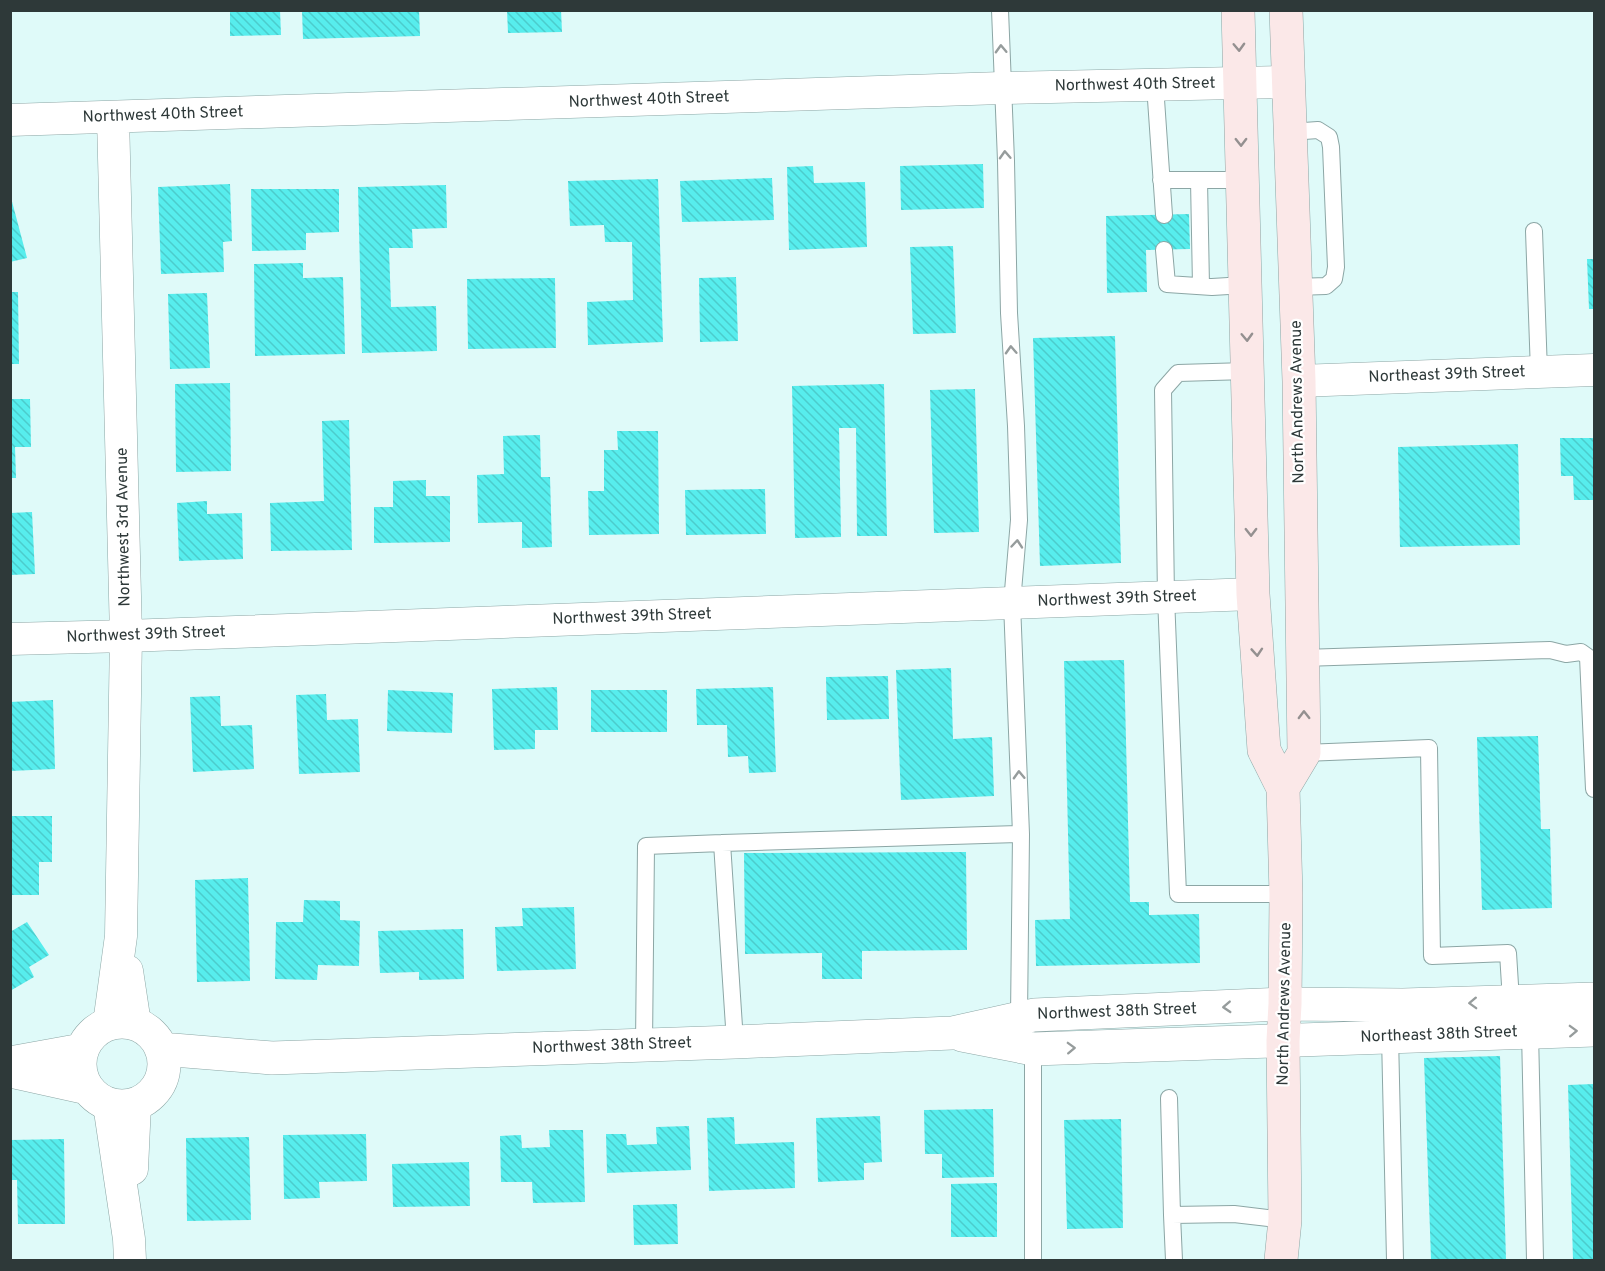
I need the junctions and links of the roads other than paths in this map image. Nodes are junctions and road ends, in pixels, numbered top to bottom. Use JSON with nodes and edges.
{"nodes":[{"id":1,"x":1000,"y":10,"type":"edge"},
{"id":2,"x":1238,"y":10,"type":"edge"},
{"id":3,"x":1286,"y":10,"type":"edge"},
{"id":4,"x":1288,"y":82,"type":"junction"},
{"id":5,"x":1240,"y":83,"type":"junction"},
{"id":6,"x":1155,"y":85,"type":"junction"},
{"id":7,"x":1002,"y":88,"type":"junction"},
{"id":8,"x":113,"y":117,"type":"junction"},
{"id":9,"x":10,"y":120,"type":"edge"},
{"id":10,"x":1161,"y":180,"type":"junction"},
{"id":11,"x":1199,"y":180,"type":"junction"},
{"id":12,"x":1242,"y":180,"type":"junction"},
{"id":13,"x":1164,"y":215,"type":"dead end"},
{"id":14,"x":1534,"y":231,"type":"dead end"},
{"id":15,"x":1164,"y":249,"type":"dead end"},
{"id":16,"x":1245,"y":285,"type":"junction"},
{"id":17,"x":1201,"y":286,"type":"junction"},
{"id":18,"x":1594,"y":370,"type":"edge"},
{"id":19,"x":1247,"y":371,"type":"junction"},
{"id":20,"x":1539,"y":372,"type":"junction"},
{"id":21,"x":1299,"y":381,"type":"junction"},
{"id":22,"x":1252,"y":594,"type":"junction"},
{"id":23,"x":1166,"y":597,"type":"junction"},
{"id":24,"x":1012,"y":603,"type":"junction"},
{"id":25,"x":126,"y":636,"type":"junction"},
{"id":26,"x":10,"y":639,"type":"edge"},
{"id":27,"x":1303,"y":658,"type":"junction"},
{"id":28,"x":1304,"y":753,"type":"junction"},
{"id":29,"x":1283,"y":788,"type":"junction"},
{"id":30,"x":1594,"y":789,"type":"edge"},
{"id":31,"x":1022,"y":834,"type":"junction"},
{"id":32,"x":722,"y":843,"type":"junction"},
{"id":33,"x":1286,"y":894,"type":"junction"},
{"id":34,"x":1594,"y":999,"type":"edge"},
{"id":35,"x":1511,"y":1001,"type":"junction"},
{"id":36,"x":1285,"y":1004,"type":"junction"},
{"id":37,"x":1019,"y":1017,"type":"junction"},
{"id":38,"x":122,"y":1024,"type":"junction"},
{"id":39,"x":1594,"y":1030,"type":"edge"},
{"id":40,"x":1530,"y":1032,"type":"junction"},
{"id":41,"x":952,"y":1033,"type":"junction"},
{"id":42,"x":1390,"y":1036,"type":"junction"},
{"id":43,"x":1283,"y":1041,"type":"junction"},
{"id":44,"x":735,"y":1042,"type":"junction"},
{"id":45,"x":644,"y":1045,"type":"junction"},
{"id":46,"x":1033,"y":1049,"type":"junction"},
{"id":47,"x":82,"y":1050,"type":"junction"},
{"id":48,"x":162,"y":1062,"type":"junction"},
{"id":49,"x":10,"y":1063,"type":"edge"},
{"id":50,"x":10,"y":1071,"type":"edge"},
{"id":51,"x":110,"y":1098,"type":"junction"},
{"id":52,"x":1169,"y":1098,"type":"dead end"},
{"id":53,"x":1172,"y":1215,"type":"junction"},
{"id":54,"x":1285,"y":1220,"type":"junction"},
{"id":55,"x":129,"y":1250,"type":"edge"},
{"id":56,"x":1033,"y":1260,"type":"edge"},
{"id":57,"x":1174,"y":1260,"type":"edge"},
{"id":58,"x":1281,"y":1260,"type":"edge"},
{"id":59,"x":1299,"y":1260,"type":"edge"},
{"id":60,"x":1395,"y":1260,"type":"edge"},
{"id":61,"x":1535,"y":1260,"type":"edge"}],
"edges":[{"from":7,"to":1,"type":"lane","one_way":true},
{"from":2,"to":5,"type":"main road","name":"North Andrews Avenue","one_way":true},
{"from":3,"to":4,"type":"main road","name":"North Andrews Avenue"},
{"from":4,"to":5,"type":"street","name":"Northwest 40th Street"},
{"from":4,"to":21,"type":"main road","name":"North Andrews Avenue"},
{"from":5,"to":6,"type":"street","name":"Northwest 40th Street"},
{"from":5,"to":12,"type":"main road","name":"North Andrews Avenue","one_way":true},
{"from":6,"to":7,"type":"street","name":"Northwest 40th Street"},
{"from":6,"to":10,"type":"lane"},
{"from":7,"to":8,"type":"street","name":"Northwest 40th Street"},
{"from":24,"to":7,"type":"lane","one_way":true},
{"from":8,"to":9,"type":"street","name":"Northwest 40th Street"},
{"from":8,"to":25,"type":"street","name":"Northwest 3rd Avenue"},
{"from":10,"to":11,"type":"lane"},
{"from":10,"to":13,"type":"lane"},
{"from":11,"to":12,"type":"lane"},
{"from":11,"to":17,"type":"lane"},
{"from":12,"to":16,"type":"main road","name":"North Andrews Avenue"},
{"from":14,"to":20,"type":"lane"},
{"from":15,"to":17,"type":"lane"},
{"from":16,"to":17,"type":"lane"},
{"from":16,"to":19,"type":"main road","name":"North Andrews Avenue","one_way":true},
{"from":18,"to":20,"type":"street","name":"Northeast 39th Street"},
{"from":19,"to":22,"type":"main road","name":"North Andrews Avenue","one_way":true},
{"from":19,"to":23,"type":"lane"},
{"from":20,"to":21,"type":"street","name":"Northeast 39th Street"},
{"from":21,"to":27,"type":"main road","name":"North Andrews Avenue"},
{"from":22,"to":23,"type":"street","name":"Northwest 39th Street"},
{"from":22,"to":29,"type":"main road","name":"North Andrews Avenue","one_way":true},
{"from":23,"to":24,"type":"street","name":"Northwest 39th Street"},
{"from":23,"to":33,"type":"lane"},
{"from":24,"to":25,"type":"street","name":"Northwest 39th Street"},
{"from":31,"to":24,"type":"lane","one_way":true},
{"from":25,"to":26,"type":"street","name":"Northwest 39th Street"},
{"from":25,"to":38,"type":"street","name":"Northwest 3rd Avenue"},
{"from":28,"to":27,"type":"main road","name":"North Andrews Avenue","one_way":true},
{"from":27,"to":30,"type":"lane"},
{"from":28,"to":29,"type":"main road"},
{"from":28,"to":35,"type":"lane"},
{"from":29,"to":33,"type":"main road","name":"North Andrews Avenue"},
{"from":31,"to":32,"type":"lane"},
{"from":31,"to":37,"type":"lane"},
{"from":32,"to":44,"type":"lane"},
{"from":32,"to":45,"type":"lane"},
{"from":33,"to":36,"type":"main road","name":"North Andrews Avenue"},
{"from":34,"to":35,"type":"street","name":"Northeast 38th Street"},
{"from":35,"to":36,"type":"street","name":"Northeast 38th Street","one_way":true},
{"from":36,"to":37,"type":"street","name":"Northwest 38th Street","one_way":true},
{"from":36,"to":43,"type":"main road","name":"North Andrews Avenue"},
{"from":37,"to":41,"type":"street","name":"Northwest 38th Street"},
{"from":38,"to":47,"type":"street"},
{"from":38,"to":48,"type":"street"},
{"from":40,"to":39,"type":"street","name":"Northeast 38th Street","one_way":true},
{"from":40,"to":42,"type":"street","name":"Northeast 38th Street"},
{"from":40,"to":61,"type":"lane"},
{"from":41,"to":44,"type":"street","name":"Northwest 38th Street"},
{"from":41,"to":46,"type":"street","name":"Northwest 38th Street"},
{"from":42,"to":43,"type":"street","name":"Northeast 38th Street"},
{"from":42,"to":60,"type":"lane"},
{"from":46,"to":43,"type":"street","name":"Northwest 38th Street","one_way":true},
{"from":43,"to":54,"type":"main road","name":"North Andrews Avenue"},
{"from":44,"to":45,"type":"street","name":"Northwest 38th Street"},
{"from":45,"to":48,"type":"street","name":"Northwest 38th Street"},
{"from":46,"to":56,"type":"lane"},
{"from":47,"to":49,"type":"street"},
{"from":47,"to":51,"type":"street"},
{"from":48,"to":51,"type":"street"},
{"from":50,"to":51,"type":"street"},
{"from":51,"to":55,"type":"street"},
{"from":52,"to":53,"type":"lane"},
{"from":53,"to":54,"type":"lane"},
{"from":53,"to":57,"type":"lane"},
{"from":54,"to":58,"type":"main road","name":"North Andrews Avenue"},
{"from":54,"to":59,"type":"main road","name":"North Andrews Avenue"}]}
